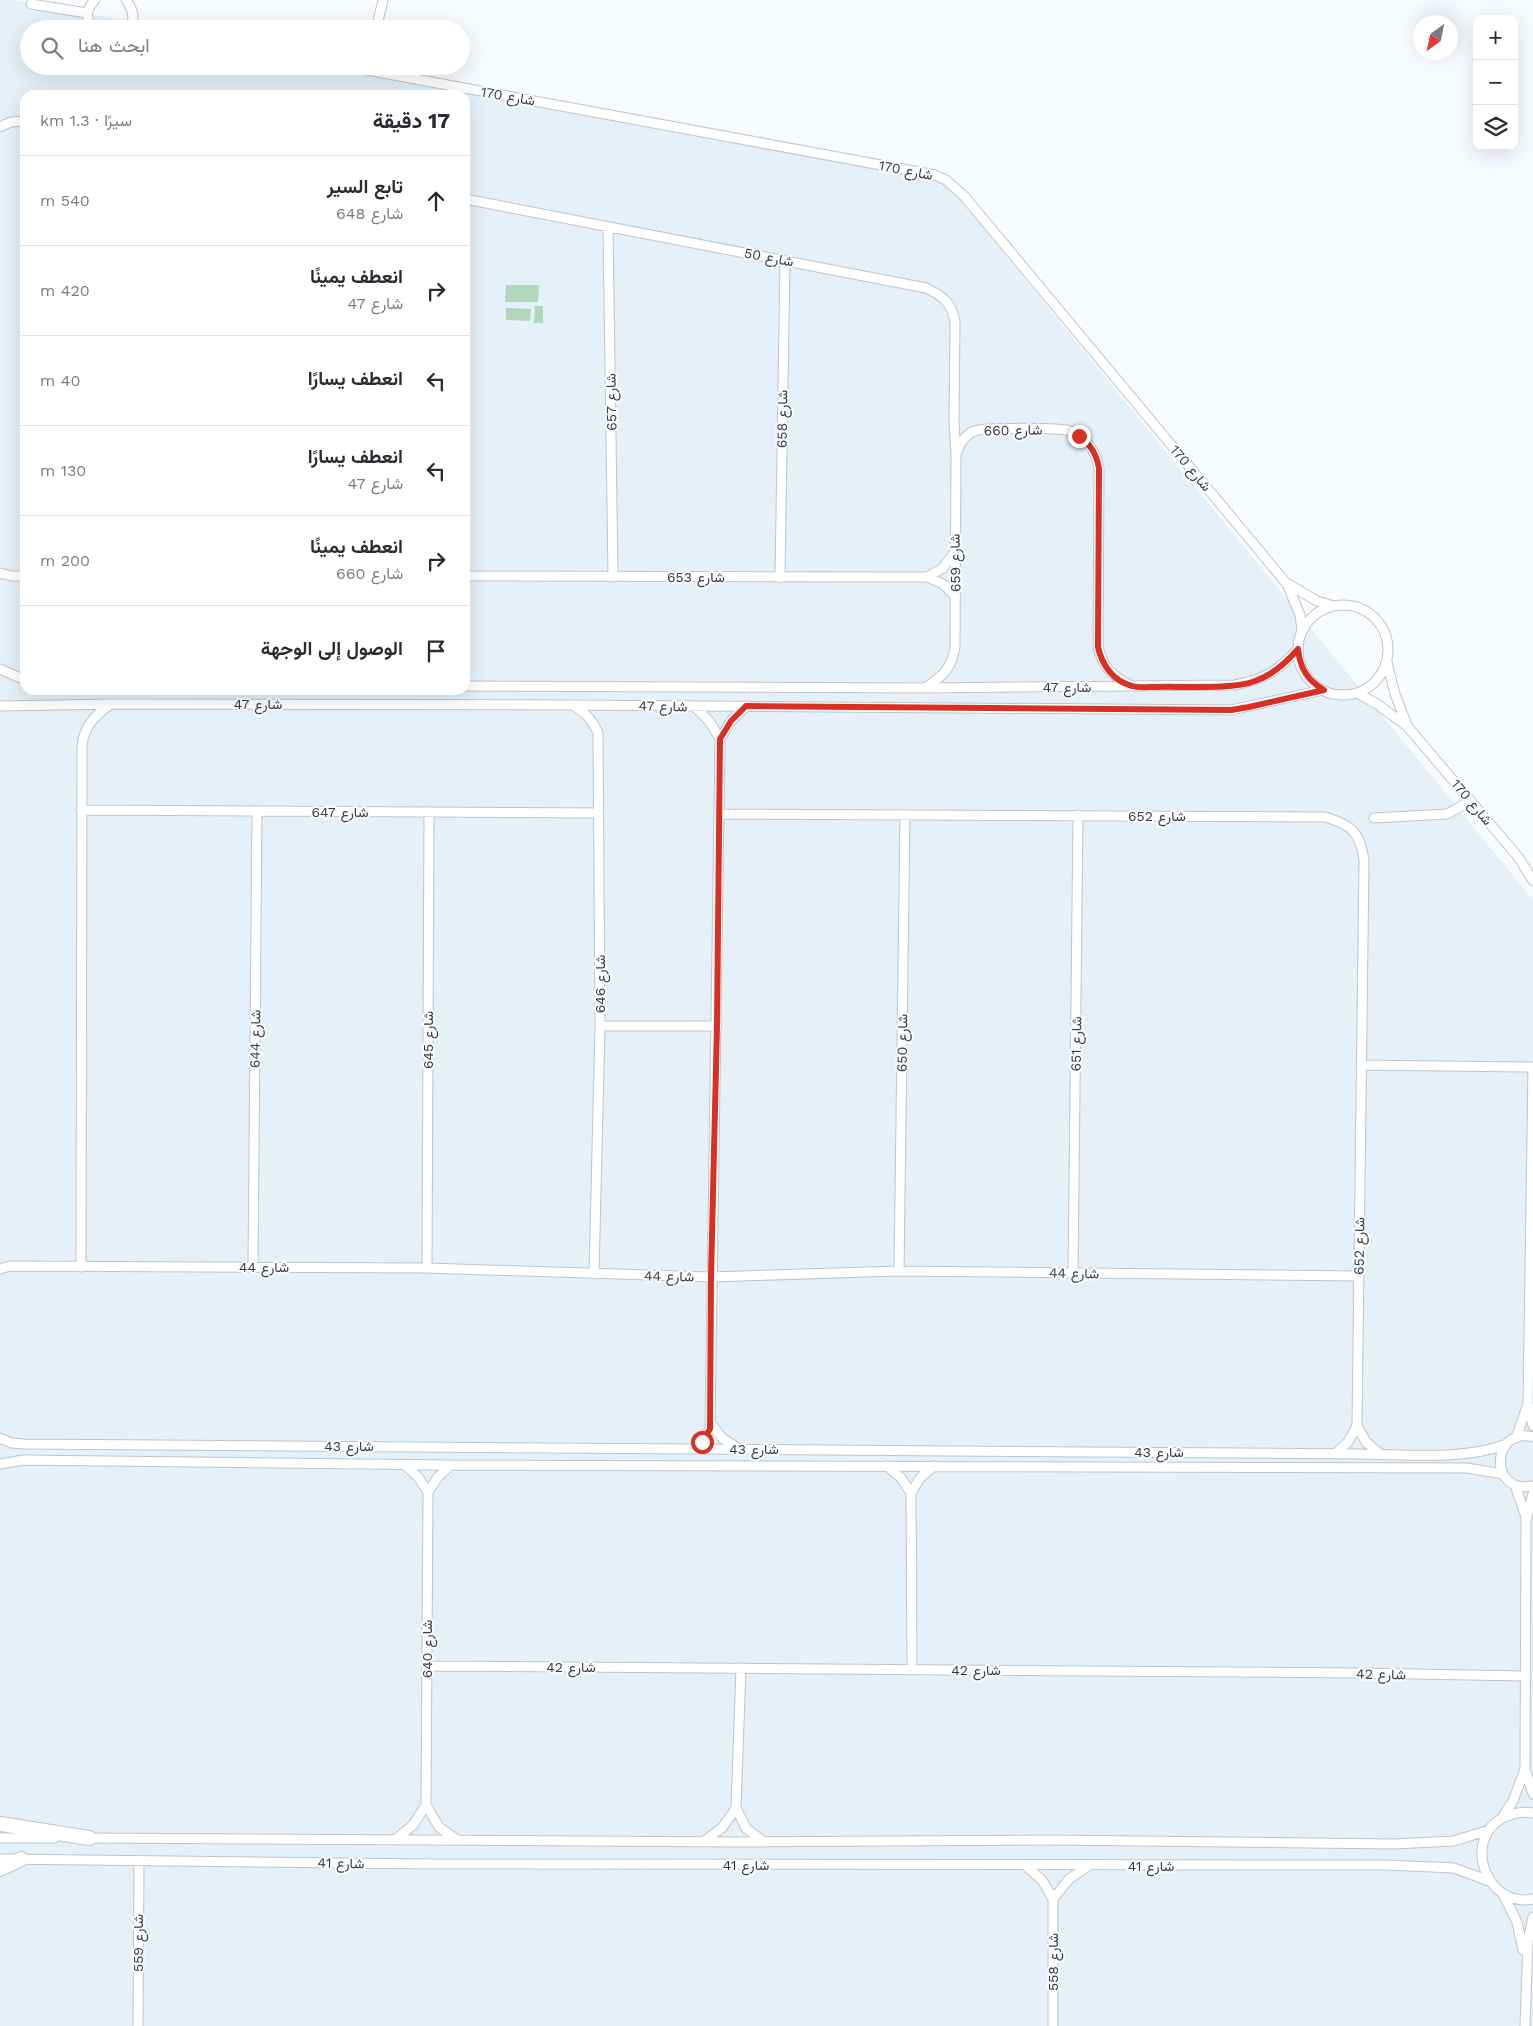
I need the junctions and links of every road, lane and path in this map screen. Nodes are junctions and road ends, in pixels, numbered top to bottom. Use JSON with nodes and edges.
{"nodes":[{"id":1,"x":95,"y":0,"type":"edge"},
{"id":2,"x":126,"y":0,"type":"edge"},
{"id":3,"x":383,"y":0,"type":"edge"},
{"id":4,"x":31,"y":4,"type":"dead end"},
{"id":5,"x":87,"y":13,"type":"junction"},
{"id":6,"x":88,"y":20,"type":"edge"},
{"id":7,"x":132,"y":20,"type":"edge"},
{"id":8,"x":378,"y":20,"type":"edge"},
{"id":9,"x":403,"y":75,"type":"edge"},
{"id":10,"x":20,"y":121,"type":"edge"},
{"id":11,"x":0,"y":127,"type":"edge"},
{"id":12,"x":470,"y":200,"type":"edge"},
{"id":13,"x":608,"y":227,"type":"junction"},
{"id":14,"x":785,"y":260,"type":"junction"},
{"id":15,"x":954,"y":423,"type":"junction"},
{"id":16,"x":973,"y":432,"type":"junction"},
{"id":17,"x":956,"y":455,"type":"junction"},
{"id":18,"x":955,"y":552,"type":"junction"},
{"id":19,"x":0,"y":573,"type":"edge"},
{"id":20,"x":20,"y":576,"type":"edge"},
{"id":21,"x":470,"y":576,"type":"edge"},
{"id":22,"x":613,"y":577,"type":"junction"},
{"id":23,"x":927,"y":577,"type":"junction"},
{"id":24,"x":780,"y":578,"type":"junction"},
{"id":25,"x":1287,"y":584,"type":"junction"},
{"id":26,"x":956,"y":597,"type":"junction"},
{"id":27,"x":1334,"y":606,"type":"junction"},
{"id":28,"x":1302,"y":630,"type":"junction"},
{"id":29,"x":1298,"y":649,"type":"junction"},
{"id":30,"x":1387,"y":661,"type":"junction"},
{"id":31,"x":0,"y":669,"type":"edge"},
{"id":32,"x":20,"y":678,"type":"edge"},
{"id":33,"x":470,"y":686,"type":"edge"},
{"id":34,"x":1132,"y":687,"type":"junction"},
{"id":35,"x":925,"y":688,"type":"junction"},
{"id":36,"x":1324,"y":690,"type":"junction"},
{"id":37,"x":1357,"y":693,"type":"junction"},
{"id":38,"x":112,"y":704,"type":"junction"},
{"id":39,"x":572,"y":705,"type":"junction"},
{"id":40,"x":0,"y":706,"type":"edge"},
{"id":41,"x":694,"y":706,"type":"junction"},
{"id":42,"x":746,"y":706,"type":"junction"},
{"id":43,"x":1407,"y":726,"type":"junction"},
{"id":44,"x":720,"y":739,"type":"junction"},
{"id":45,"x":1471,"y":801,"type":"junction"},
{"id":46,"x":81,"y":810,"type":"junction"},
{"id":47,"x":257,"y":811,"type":"junction"},
{"id":48,"x":429,"y":812,"type":"junction"},
{"id":49,"x":599,"y":813,"type":"junction"},
{"id":50,"x":719,"y":814,"type":"junction"},
{"id":51,"x":905,"y":815,"type":"junction"},
{"id":52,"x":1078,"y":816,"type":"junction"},
{"id":53,"x":1374,"y":818,"type":"dead end"},
{"id":54,"x":1533,"y":881,"type":"edge"},
{"id":55,"x":600,"y":1026,"type":"junction"},
{"id":56,"x":717,"y":1026,"type":"junction"},
{"id":57,"x":1361,"y":1065,"type":"junction"},
{"id":58,"x":1533,"y":1067,"type":"edge"},
{"id":59,"x":0,"y":1263,"type":"edge"},
{"id":60,"x":10,"y":1266,"type":"junction"},
{"id":61,"x":81,"y":1267,"type":"junction"},
{"id":62,"x":252,"y":1267,"type":"junction"},
{"id":63,"x":428,"y":1268,"type":"junction"},
{"id":64,"x":0,"y":1269,"type":"edge"},
{"id":65,"x":900,"y":1271,"type":"junction"},
{"id":66,"x":1073,"y":1273,"type":"junction"},
{"id":67,"x":594,"y":1274,"type":"junction"},
{"id":68,"x":1358,"y":1276,"type":"junction"},
{"id":69,"x":711,"y":1277,"type":"junction"},
{"id":70,"x":1528,"y":1404,"type":"junction"},
{"id":71,"x":710,"y":1422,"type":"junction"},
{"id":72,"x":1356,"y":1426,"type":"junction"},
{"id":73,"x":1533,"y":1426,"type":"edge"},
{"id":74,"x":1533,"y":1437,"type":"edge"},
{"id":75,"x":0,"y":1438,"type":"edge"},
{"id":76,"x":1516,"y":1438,"type":"junction"},
{"id":77,"x":1507,"y":1444,"type":"junction"},
{"id":78,"x":696,"y":1448,"type":"junction"},
{"id":79,"x":739,"y":1449,"type":"junction"},
{"id":80,"x":1336,"y":1454,"type":"junction"},
{"id":81,"x":1380,"y":1454,"type":"junction"},
{"id":82,"x":0,"y":1464,"type":"edge"},
{"id":83,"x":404,"y":1464,"type":"junction"},
{"id":84,"x":452,"y":1465,"type":"junction"},
{"id":85,"x":887,"y":1466,"type":"junction"},
{"id":86,"x":934,"y":1466,"type":"junction"},
{"id":87,"x":1503,"y":1474,"type":"junction"},
{"id":88,"x":1515,"y":1485,"type":"junction"},
{"id":89,"x":1533,"y":1486,"type":"edge"},
{"id":90,"x":428,"y":1492,"type":"junction"},
{"id":91,"x":911,"y":1493,"type":"junction"},
{"id":92,"x":1533,"y":1494,"type":"edge"},
{"id":93,"x":1526,"y":1520,"type":"junction"},
{"id":94,"x":427,"y":1666,"type":"junction"},
{"id":95,"x":741,"y":1668,"type":"junction"},
{"id":96,"x":912,"y":1670,"type":"junction"},
{"id":97,"x":1526,"y":1676,"type":"junction"},
{"id":98,"x":1525,"y":1769,"type":"junction"},
{"id":99,"x":1533,"y":1794,"type":"edge"},
{"id":100,"x":426,"y":1805,"type":"junction"},
{"id":101,"x":736,"y":1808,"type":"junction"},
{"id":102,"x":1533,"y":1813,"type":"edge"},
{"id":103,"x":1502,"y":1818,"type":"junction"},
{"id":104,"x":0,"y":1824,"type":"edge"},
{"id":105,"x":1490,"y":1830,"type":"junction"},
{"id":106,"x":0,"y":1838,"type":"edge"},
{"id":107,"x":89,"y":1838,"type":"junction"},
{"id":108,"x":394,"y":1840,"type":"junction"},
{"id":109,"x":459,"y":1841,"type":"junction"},
{"id":110,"x":702,"y":1842,"type":"junction"},
{"id":111,"x":764,"y":1842,"type":"junction"},
{"id":112,"x":0,"y":1859,"type":"edge"},
{"id":113,"x":21,"y":1859,"type":"junction"},
{"id":114,"x":138,"y":1860,"type":"junction"},
{"id":115,"x":1025,"y":1866,"type":"junction"},
{"id":116,"x":1089,"y":1866,"type":"junction"},
{"id":117,"x":0,"y":1869,"type":"edge"},
{"id":118,"x":1489,"y":1881,"type":"junction"},
{"id":119,"x":1503,"y":1894,"type":"junction"},
{"id":120,"x":1533,"y":1898,"type":"edge"},
{"id":121,"x":1053,"y":1899,"type":"junction"},
{"id":122,"x":1533,"y":1917,"type":"edge"},
{"id":123,"x":1526,"y":1978,"type":"junction"},
{"id":124,"x":138,"y":2026,"type":"edge"},
{"id":125,"x":1053,"y":2026,"type":"edge"},
{"id":126,"x":1525,"y":2026,"type":"edge"}],
"edges":[{"from":1,"to":5,"type":"street"},
{"from":2,"to":7,"type":"street"},
{"from":3,"to":8,"type":"street"},
{"from":4,"to":5,"type":"street"},
{"from":5,"to":6,"type":"street"},
{"from":9,"to":25,"type":"street","name":"شارع 170"},
{"from":10,"to":11,"type":"street"},
{"from":12,"to":13,"type":"street","name":"شارع 50"},
{"from":13,"to":14,"type":"street","name":"شارع 50"},
{"from":13,"to":22,"type":"street","name":"شارع 657"},
{"from":14,"to":15,"type":"street","name":"شارع 50"},
{"from":14,"to":24,"type":"street","name":"شارع 658"},
{"from":15,"to":16,"type":"street"},
{"from":15,"to":17,"type":"street","name":"شارع 50"},
{"from":16,"to":17,"type":"street"},
{"from":16,"to":34,"type":"street","name":"شارع 660"},
{"from":17,"to":18,"type":"street","name":"شارع 659"},
{"from":18,"to":23,"type":"street"},
{"from":18,"to":26,"type":"street","name":"شارع 659"},
{"from":19,"to":20,"type":"street"},
{"from":21,"to":22,"type":"street","name":"شارع 653"},
{"from":22,"to":24,"type":"street","name":"شارع 653"},
{"from":23,"to":24,"type":"street","name":"شارع 653"},
{"from":23,"to":26,"type":"street","name":"شارع 653"},
{"from":25,"to":27,"type":"street","name":"شارع 170"},
{"from":25,"to":28,"type":"street","name":"شارع 170"},
{"from":26,"to":35,"type":"street","name":"شارع 659"},
{"from":27,"to":28,"type":"street"},
{"from":27,"to":30,"type":"street"},
{"from":28,"to":29,"type":"street"},
{"from":29,"to":34,"type":"street","name":"شارع 47"},
{"from":29,"to":36,"type":"street"},
{"from":30,"to":37,"type":"street"},
{"from":30,"to":43,"type":"street","name":"شارع 170"},
{"from":31,"to":32,"type":"street"},
{"from":33,"to":35,"type":"street","name":"شارع 47"},
{"from":34,"to":35,"type":"street","name":"شارع 47"},
{"from":36,"to":37,"type":"street"},
{"from":36,"to":42,"type":"street","name":"شارع 47"},
{"from":37,"to":43,"type":"street","name":"شارع 170"},
{"from":38,"to":39,"type":"street","name":"شارع 47"},
{"from":38,"to":40,"type":"street","name":"شارع 47"},
{"from":38,"to":46,"type":"street"},
{"from":39,"to":41,"type":"street","name":"شارع 47"},
{"from":39,"to":49,"type":"street","name":"شارع 646"},
{"from":41,"to":42,"type":"street","name":"شارع 47"},
{"from":41,"to":44,"type":"street"},
{"from":42,"to":44,"type":"street"},
{"from":43,"to":45,"type":"street","name":"شارع 170"},
{"from":44,"to":50,"type":"street"},
{"from":45,"to":53,"type":"street"},
{"from":45,"to":54,"type":"street","name":"شارع 170"},
{"from":46,"to":47,"type":"street","name":"شارع 647"},
{"from":46,"to":61,"type":"street"},
{"from":47,"to":48,"type":"street","name":"شارع 647"},
{"from":47,"to":62,"type":"street","name":"شارع 644"},
{"from":48,"to":49,"type":"street","name":"شارع 647"},
{"from":48,"to":63,"type":"street","name":"شارع 645"},
{"from":49,"to":55,"type":"street","name":"شارع 646"},
{"from":50,"to":51,"type":"street","name":"شارع 652"},
{"from":50,"to":56,"type":"street"},
{"from":51,"to":52,"type":"street","name":"شارع 652"},
{"from":51,"to":65,"type":"street","name":"شارع 650"},
{"from":52,"to":57,"type":"street","name":"شارع 652"},
{"from":52,"to":66,"type":"street","name":"شارع 651"},
{"from":55,"to":56,"type":"street"},
{"from":55,"to":67,"type":"street","name":"شارع 646"},
{"from":56,"to":69,"type":"street"},
{"from":57,"to":58,"type":"street"},
{"from":57,"to":68,"type":"street","name":"شارع 652"},
{"from":58,"to":70,"type":"street"},
{"from":59,"to":60,"type":"street","name":"شارع 44"},
{"from":60,"to":61,"type":"street","name":"شارع 44"},
{"from":60,"to":64,"type":"street","name":"شارع 44"},
{"from":61,"to":62,"type":"street","name":"شارع 44"},
{"from":62,"to":63,"type":"street","name":"شارع 44"},
{"from":63,"to":67,"type":"street","name":"شارع 44"},
{"from":65,"to":66,"type":"street","name":"شارع 44"},
{"from":65,"to":69,"type":"street","name":"شارع 44"},
{"from":66,"to":68,"type":"street","name":"شارع 44"},
{"from":67,"to":69,"type":"street","name":"شارع 44"},
{"from":68,"to":72,"type":"street","name":"شارع 652"},
{"from":69,"to":71,"type":"street"},
{"from":70,"to":73,"type":"street"},
{"from":70,"to":76,"type":"street"},
{"from":71,"to":78,"type":"street"},
{"from":71,"to":79,"type":"street"},
{"from":72,"to":80,"type":"street"},
{"from":72,"to":81,"type":"street"},
{"from":74,"to":76,"type":"street"},
{"from":75,"to":78,"type":"street","name":"شارع 43"},
{"from":76,"to":77,"type":"street","name":"شارع 43"},
{"from":77,"to":81,"type":"street","name":"شارع 43"},
{"from":77,"to":87,"type":"street"},
{"from":78,"to":79,"type":"street","name":"شارع 43"},
{"from":79,"to":80,"type":"street","name":"شارع 43"},
{"from":80,"to":81,"type":"street","name":"شارع 43"},
{"from":82,"to":83,"type":"street","name":"شارع 43"},
{"from":83,"to":84,"type":"street","name":"شارع 43"},
{"from":83,"to":90,"type":"street"},
{"from":84,"to":85,"type":"street","name":"شارع 43"},
{"from":84,"to":90,"type":"street"},
{"from":85,"to":86,"type":"street","name":"شارع 43"},
{"from":85,"to":91,"type":"street"},
{"from":86,"to":87,"type":"street","name":"شارع 43"},
{"from":86,"to":91,"type":"street"},
{"from":87,"to":88,"type":"street"},
{"from":88,"to":89,"type":"street"},
{"from":88,"to":93,"type":"street"},
{"from":90,"to":94,"type":"street","name":"شارع 640"},
{"from":91,"to":96,"type":"street"},
{"from":92,"to":93,"type":"street"},
{"from":93,"to":97,"type":"street"},
{"from":94,"to":95,"type":"street","name":"شارع 42"},
{"from":94,"to":100,"type":"street","name":"شارع 640"},
{"from":95,"to":96,"type":"street","name":"شارع 42"},
{"from":95,"to":101,"type":"street"},
{"from":96,"to":97,"type":"street","name":"شارع 42"},
{"from":97,"to":98,"type":"street"},
{"from":98,"to":99,"type":"street"},
{"from":98,"to":103,"type":"street"},
{"from":100,"to":108,"type":"street"},
{"from":100,"to":109,"type":"street"},
{"from":101,"to":110,"type":"street"},
{"from":101,"to":111,"type":"street"},
{"from":102,"to":103,"type":"street"},
{"from":103,"to":105,"type":"street"},
{"from":104,"to":107,"type":"main road"},
{"from":105,"to":111,"type":"street","name":"شارع 41"},
{"from":105,"to":118,"type":"street"},
{"from":106,"to":107,"type":"street","name":"شارع 41"},
{"from":107,"to":108,"type":"street","name":"شارع 41"},
{"from":108,"to":109,"type":"street","name":"شارع 41"},
{"from":109,"to":110,"type":"street","name":"شارع 41"},
{"from":110,"to":111,"type":"street","name":"شارع 41"},
{"from":112,"to":113,"type":"street","name":"شارع 41"},
{"from":113,"to":114,"type":"street","name":"شارع 41"},
{"from":113,"to":117,"type":"main road"},
{"from":114,"to":115,"type":"street","name":"شارع 41"},
{"from":114,"to":124,"type":"street","name":"شارع 559"},
{"from":115,"to":116,"type":"street","name":"شارع 41"},
{"from":115,"to":121,"type":"street"},
{"from":116,"to":118,"type":"street","name":"شارع 41"},
{"from":116,"to":121,"type":"street"},
{"from":118,"to":119,"type":"street"},
{"from":119,"to":120,"type":"street"},
{"from":119,"to":123,"type":"street"},
{"from":121,"to":125,"type":"street","name":"شارع 558"},
{"from":122,"to":123,"type":"street"},
{"from":123,"to":126,"type":"street"}]}
